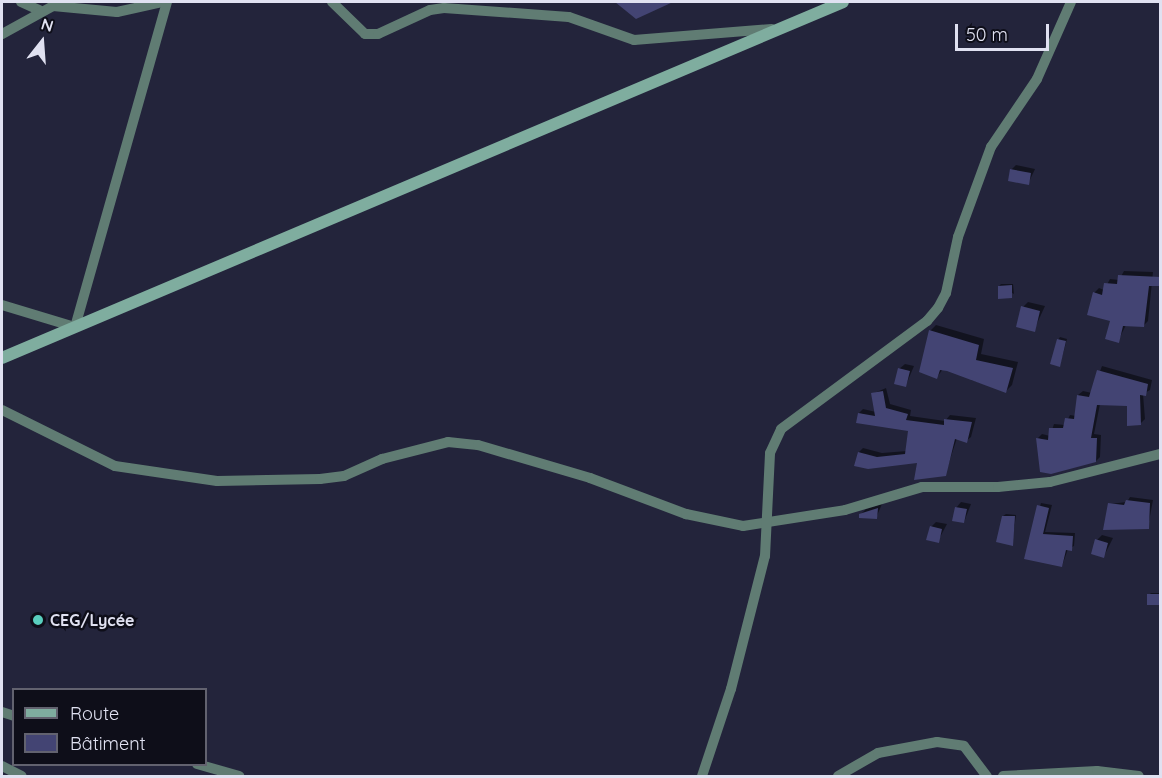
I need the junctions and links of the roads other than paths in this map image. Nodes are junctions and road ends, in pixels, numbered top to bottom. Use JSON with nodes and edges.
{"nodes":[{"id":1,"x":21,"y":2,"type":"edge"},
{"id":2,"x":165,"y":2,"type":"edge"},
{"id":3,"x":332,"y":2,"type":"edge"},
{"id":4,"x":843,"y":2,"type":"edge"},
{"id":5,"x":1071,"y":2,"type":"edge"},
{"id":6,"x":39,"y":10,"type":"junction"},
{"id":7,"x":772,"y":29,"type":"junction"},
{"id":8,"x":2,"y":34,"type":"edge"},
{"id":9,"x":2,"y":305,"type":"edge"},
{"id":10,"x":75,"y":327,"type":"junction"},
{"id":11,"x":2,"y":358,"type":"edge"},
{"id":12,"x":2,"y":410,"type":"edge"},
{"id":13,"x":1161,"y":454,"type":"edge"},
{"id":14,"x":768,"y":524,"type":"junction"},
{"id":15,"x":2,"y":766,"type":"edge"},
{"id":16,"x":200,"y":766,"type":"edge"},
{"id":17,"x":22,"y":777,"type":"edge"},
{"id":18,"x":239,"y":777,"type":"edge"},
{"id":19,"x":702,"y":777,"type":"edge"},
{"id":20,"x":838,"y":777,"type":"edge"},
{"id":21,"x":987,"y":777,"type":"edge"},
{"id":22,"x":1003,"y":777,"type":"edge"},
{"id":23,"x":1139,"y":777,"type":"edge"}],
"edges":[{"from":1,"to":6,"type":"street"},
{"from":2,"to":6,"type":"street"},
{"from":2,"to":10,"type":"street"},
{"from":3,"to":7,"type":"street"},
{"from":4,"to":7,"type":"main road"},
{"from":5,"to":14,"type":"street"},
{"from":6,"to":8,"type":"street"},
{"from":7,"to":10,"type":"main road"},
{"from":9,"to":10,"type":"street"},
{"from":10,"to":11,"type":"main road"},
{"from":12,"to":14,"type":"street"},
{"from":13,"to":14,"type":"street"},
{"from":14,"to":19,"type":"street"},
{"from":15,"to":17,"type":"street"},
{"from":16,"to":18,"type":"street"},
{"from":20,"to":21,"type":"street"},
{"from":22,"to":23,"type":"street"}]}
